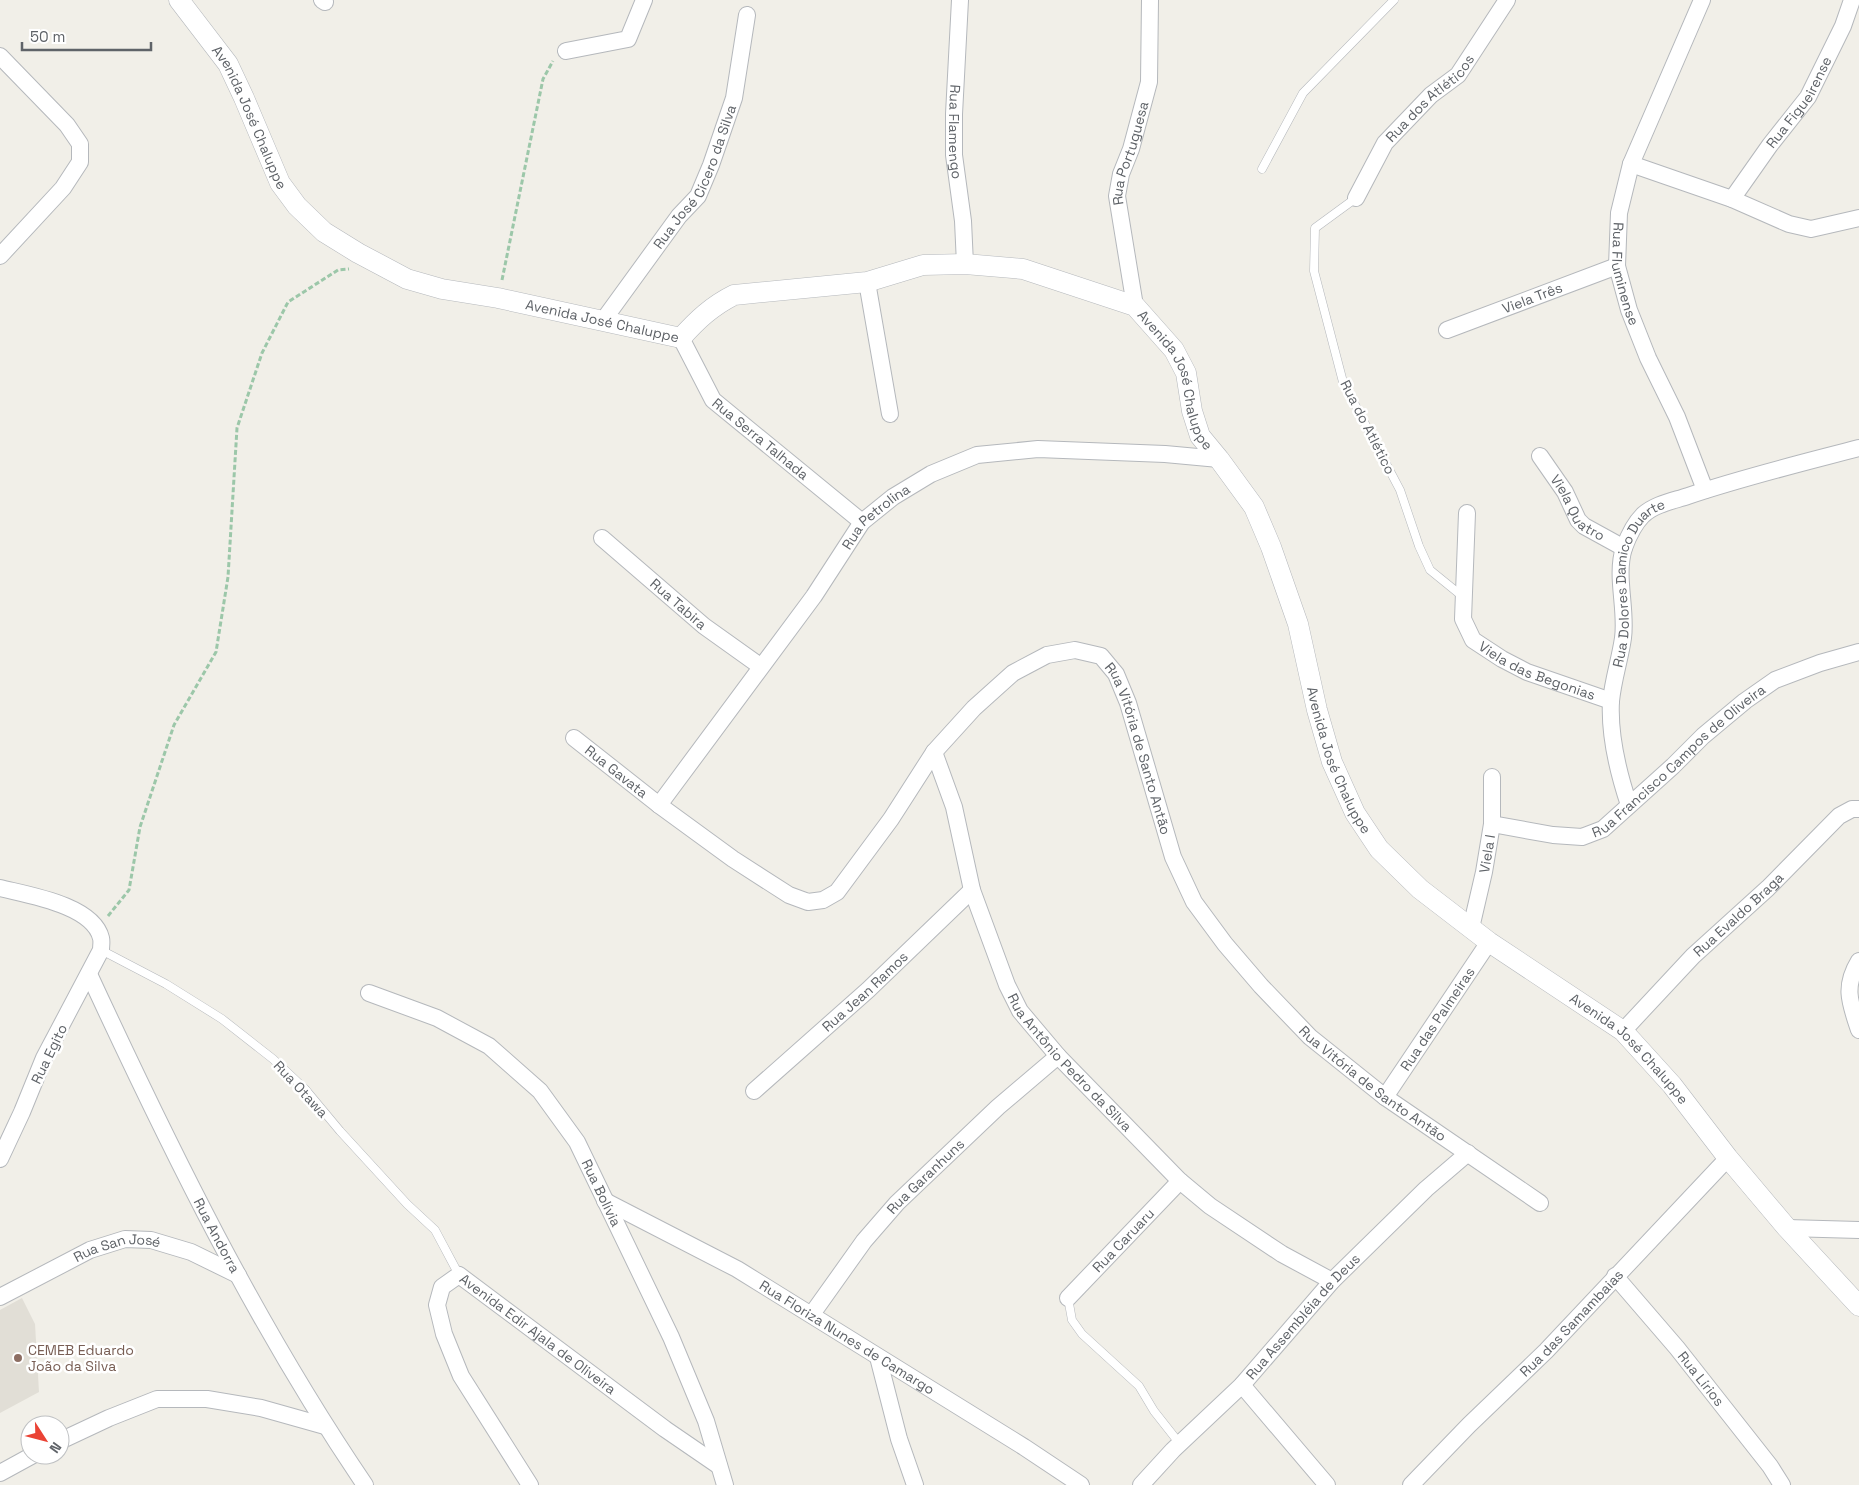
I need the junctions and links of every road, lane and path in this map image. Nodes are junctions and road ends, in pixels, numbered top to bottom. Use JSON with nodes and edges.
{"nodes":[{"id":1,"x":179,"y":0,"type":"edge"},
{"id":2,"x":644,"y":0,"type":"edge"},
{"id":3,"x":960,"y":0,"type":"edge"},
{"id":4,"x":1150,"y":0,"type":"edge"},
{"id":5,"x":1394,"y":0,"type":"edge"},
{"id":6,"x":1507,"y":0,"type":"edge"},
{"id":7,"x":1702,"y":0,"type":"edge"},
{"id":8,"x":1852,"y":0,"type":"edge"},
{"id":9,"x":748,"y":15,"type":"dead end"},
{"id":10,"x":566,"y":51,"type":"joint"},
{"id":11,"x":0,"y":56,"type":"edge"},
{"id":12,"x":1630,"y":164,"type":"junction"},
{"id":13,"x":1262,"y":169,"type":"dead end"},
{"id":14,"x":1356,"y":198,"type":"joint"},
{"id":15,"x":1732,"y":198,"type":"junction"},
{"id":16,"x":1859,"y":218,"type":"edge"},
{"id":17,"x":0,"y":256,"type":"edge"},
{"id":18,"x":965,"y":264,"type":"junction"},
{"id":19,"x":379,"y":265,"type":"junction"},
{"id":20,"x":1617,"y":266,"type":"junction"},
{"id":21,"x":866,"y":282,"type":"junction"},
{"id":22,"x":498,"y":298,"type":"junction"},
{"id":23,"x":1135,"y":306,"type":"junction"},
{"id":24,"x":602,"y":322,"type":"junction"},
{"id":25,"x":1447,"y":330,"type":"dead end"},
{"id":26,"x":681,"y":338,"type":"junction"},
{"id":27,"x":890,"y":414,"type":"dead end"},
{"id":28,"x":1859,"y":448,"type":"edge"},
{"id":29,"x":1540,"y":456,"type":"dead end"},
{"id":30,"x":1219,"y":459,"type":"junction"},
{"id":31,"x":1705,"y":490,"type":"junction"},
{"id":32,"x":1467,"y":513,"type":"dead end"},
{"id":33,"x":862,"y":522,"type":"junction"},
{"id":34,"x":602,"y":538,"type":"dead end"},
{"id":35,"x":1624,"y":548,"type":"junction"},
{"id":36,"x":1464,"y":598,"type":"junction"},
{"id":37,"x":1859,"y":652,"type":"edge"},
{"id":38,"x":760,"y":666,"type":"junction"},
{"id":39,"x":1611,"y":701,"type":"junction"},
{"id":40,"x":574,"y":738,"type":"dead end"},
{"id":41,"x":934,"y":752,"type":"junction"},
{"id":42,"x":1492,"y":777,"type":"dead end"},
{"id":43,"x":659,"y":805,"type":"junction"},
{"id":44,"x":1628,"y":805,"type":"junction"},
{"id":45,"x":1859,"y":809,"type":"edge"},
{"id":46,"x":1492,"y":824,"type":"junction"},
{"id":47,"x":0,"y":888,"type":"edge"},
{"id":48,"x":972,"y":890,"type":"junction"},
{"id":49,"x":1471,"y":928,"type":"junction"},
{"id":50,"x":97,"y":930,"type":"junction"},
{"id":51,"x":1489,"y":942,"type":"junction"},
{"id":52,"x":101,"y":950,"type":"junction"},
{"id":53,"x":1859,"y":961,"type":"edge"},
{"id":54,"x":89,"y":974,"type":"junction"},
{"id":55,"x":369,"y":993,"type":"dead end"},
{"id":56,"x":1859,"y":1030,"type":"edge"},
{"id":57,"x":1623,"y":1031,"type":"junction"},
{"id":58,"x":1058,"y":1056,"type":"junction"},
{"id":59,"x":754,"y":1090,"type":"dead end"},
{"id":60,"x":1385,"y":1097,"type":"junction"},
{"id":61,"x":1468,"y":1153,"type":"junction"},
{"id":62,"x":1728,"y":1158,"type":"junction"},
{"id":63,"x":0,"y":1159,"type":"edge"},
{"id":64,"x":1180,"y":1181,"type":"junction"},
{"id":65,"x":605,"y":1201,"type":"junction"},
{"id":66,"x":1540,"y":1204,"type":"dead end"},
{"id":67,"x":1787,"y":1228,"type":"junction"},
{"id":68,"x":1859,"y":1230,"type":"edge"},
{"id":69,"x":238,"y":1275,"type":"junction"},
{"id":70,"x":459,"y":1275,"type":"junction"},
{"id":71,"x":1615,"y":1276,"type":"junction"},
{"id":72,"x":1332,"y":1281,"type":"junction"},
{"id":73,"x":0,"y":1297,"type":"edge"},
{"id":74,"x":1068,"y":1298,"type":"joint"},
{"id":75,"x":1859,"y":1306,"type":"edge"},
{"id":76,"x":812,"y":1314,"type":"junction"},
{"id":77,"x":878,"y":1356,"type":"junction"},
{"id":78,"x":1242,"y":1385,"type":"junction"},
{"id":79,"x":325,"y":1426,"type":"junction"},
{"id":80,"x":70,"y":1436,"type":"edge"},
{"id":81,"x":1180,"y":1444,"type":"junction"},
{"id":82,"x":20,"y":1462,"type":"edge"},
{"id":83,"x":719,"y":1466,"type":"junction"},
{"id":84,"x":0,"y":1473,"type":"edge"},
{"id":85,"x":365,"y":1485,"type":"edge"},
{"id":86,"x":530,"y":1485,"type":"edge"},
{"id":87,"x":725,"y":1485,"type":"edge"},
{"id":88,"x":915,"y":1485,"type":"edge"},
{"id":89,"x":1081,"y":1485,"type":"edge"},
{"id":90,"x":1141,"y":1485,"type":"edge"},
{"id":91,"x":1327,"y":1485,"type":"edge"},
{"id":92,"x":1411,"y":1485,"type":"edge"},
{"id":93,"x":1782,"y":1485,"type":"edge"}],
"edges":[{"from":1,"to":19,"type":"street","name":"Avenida José Chaluppe"},
{"from":2,"to":10,"type":"street"},
{"from":3,"to":18,"type":"street","name":"Rua Flamengo"},
{"from":4,"to":23,"type":"street","name":"Rua Portuguesa"},
{"from":5,"to":13,"type":"lane"},
{"from":6,"to":14,"type":"street","name":"Rua dos Atléticos"},
{"from":7,"to":12,"type":"street","name":"Rua Fluminense"},
{"from":8,"to":15,"type":"street","name":"Rua Figueirense"},
{"from":9,"to":24,"type":"street","name":"Rua José Cícero da Silva"},
{"from":10,"to":22,"type":"path"},
{"from":11,"to":17,"type":"street"},
{"from":12,"to":15,"type":"street"},
{"from":12,"to":20,"type":"street","name":"Rua Fluminense"},
{"from":14,"to":36,"type":"lane","name":"Rua do Atlético"},
{"from":15,"to":16,"type":"street"},
{"from":18,"to":21,"type":"street","name":"Avenida José Chaluppe"},
{"from":18,"to":23,"type":"street","name":"Avenida José Chaluppe"},
{"from":19,"to":22,"type":"street","name":"Avenida José Chaluppe"},
{"from":19,"to":50,"type":"path"},
{"from":20,"to":25,"type":"street","name":"Viela Três"},
{"from":20,"to":31,"type":"street","name":"Rua Fluminense"},
{"from":21,"to":26,"type":"street","name":"Avenida José Chaluppe"},
{"from":21,"to":27,"type":"street"},
{"from":22,"to":24,"type":"street","name":"Avenida José Chaluppe"},
{"from":23,"to":30,"type":"street","name":"Avenida José Chaluppe"},
{"from":24,"to":26,"type":"street","name":"Avenida José Chaluppe"},
{"from":26,"to":33,"type":"street","name":"Rua Serra Talhada"},
{"from":28,"to":31,"type":"street","name":"Rua Dolores Damico Duarte"},
{"from":29,"to":35,"type":"street","name":"Viela Quatro"},
{"from":30,"to":33,"type":"street","name":"Rua Petrolina"},
{"from":30,"to":49,"type":"street","name":"Avenida José Chaluppe"},
{"from":31,"to":35,"type":"street","name":"Rua Dolores Damico Duarte"},
{"from":32,"to":36,"type":"street","name":"Viela das Begonias"},
{"from":33,"to":38,"type":"street","name":"Rua Petrolina"},
{"from":34,"to":38,"type":"street","name":"Rua Tabira"},
{"from":35,"to":39,"type":"street","name":"Rua Dolores Damico Duarte"},
{"from":36,"to":39,"type":"street","name":"Viela das Begonias"},
{"from":37,"to":44,"type":"street","name":"Rua Francisco Campos de Oliveira"},
{"from":38,"to":43,"type":"street","name":"Rua Petrolina"},
{"from":39,"to":44,"type":"street","name":"Rua Dolores Damico Duarte"},
{"from":40,"to":43,"type":"street","name":"Rua Gavata"},
{"from":41,"to":43,"type":"street","name":"Rua Vitória de Santo Antão"},
{"from":41,"to":48,"type":"street","name":"Rua Antônio Pedro da Silva"},
{"from":41,"to":60,"type":"street","name":"Rua Vitória de Santo Antão"},
{"from":42,"to":46,"type":"street","name":"Viela I"},
{"from":44,"to":46,"type":"street","name":"Rua Francisco Campos de Oliveira"},
{"from":45,"to":57,"type":"street","name":"Rua Evaldo Braga"},
{"from":46,"to":49,"type":"street","name":"Viela I"},
{"from":47,"to":50,"type":"street"},
{"from":48,"to":58,"type":"street","name":"Rua Antônio Pedro da Silva"},
{"from":48,"to":59,"type":"street","name":"Rua Jean Ramos"},
{"from":49,"to":51,"type":"street","name":"Avenida José Chaluppe"},
{"from":50,"to":52,"type":"street"},
{"from":51,"to":57,"type":"street","name":"Avenida José Chaluppe"},
{"from":51,"to":60,"type":"street","name":"Rua das Palmeiras"},
{"from":52,"to":54,"type":"street","name":"Rua Egito"},
{"from":52,"to":70,"type":"lane","name":"Rua Otawa"},
{"from":53,"to":56,"type":"street"},
{"from":54,"to":63,"type":"street","name":"Rua Egito"},
{"from":54,"to":69,"type":"street","name":"Rua Andorra"},
{"from":55,"to":65,"type":"street","name":"Rua Bolívia"},
{"from":57,"to":62,"type":"street","name":"Avenida José Chaluppe"},
{"from":58,"to":64,"type":"street","name":"Rua Antônio Pedro da Silva"},
{"from":58,"to":76,"type":"street","name":"Rua Garanhuns"},
{"from":60,"to":61,"type":"street","name":"Rua Vitória de Santo Antão"},
{"from":61,"to":66,"type":"street","name":"Rua Vitória de Santo Antão"},
{"from":61,"to":72,"type":"street","name":"Rua Assembléia de Deus"},
{"from":62,"to":67,"type":"street","name":"Avenida José Chaluppe"},
{"from":62,"to":71,"type":"street","name":"Rua das Samambaias"},
{"from":64,"to":72,"type":"street","name":"Rua Antônio Pedro da Silva"},
{"from":64,"to":74,"type":"street","name":"Rua Caruaru"},
{"from":65,"to":76,"type":"street","name":"Rua Floriza Nunes de Camargo"},
{"from":65,"to":83,"type":"street","name":"Rua Bolívia"},
{"from":67,"to":68,"type":"street"},
{"from":67,"to":75,"type":"street","name":"Avenida José Chaluppe"},
{"from":69,"to":73,"type":"street","name":"Rua San José"},
{"from":69,"to":79,"type":"street","name":"Rua Andorra"},
{"from":70,"to":83,"type":"street","name":"Avenida Edir Ajala de Oliveira"},
{"from":70,"to":86,"type":"street","name":"Avenida Edir Ajala de Oliveira"},
{"from":71,"to":92,"type":"street","name":"Rua das Samambaias"},
{"from":71,"to":93,"type":"street","name":"Rua Lírios"},
{"from":72,"to":78,"type":"street","name":"Rua Assembléia de Deus"},
{"from":74,"to":81,"type":"lane"},
{"from":76,"to":77,"type":"street","name":"Rua Floriza Nunes de Camargo"},
{"from":77,"to":88,"type":"street"},
{"from":77,"to":89,"type":"street","name":"Rua Floriza Nunes de Camargo"},
{"from":78,"to":81,"type":"street","name":"Rua Assembléia de Deus"},
{"from":78,"to":91,"type":"street"},
{"from":79,"to":80,"type":"street"},
{"from":79,"to":85,"type":"street","name":"Rua Andorra"},
{"from":81,"to":90,"type":"street","name":"Rua Assembléia de Deus"},
{"from":82,"to":84,"type":"street"},
{"from":83,"to":87,"type":"street","name":"Rua Bolívia"}]}
